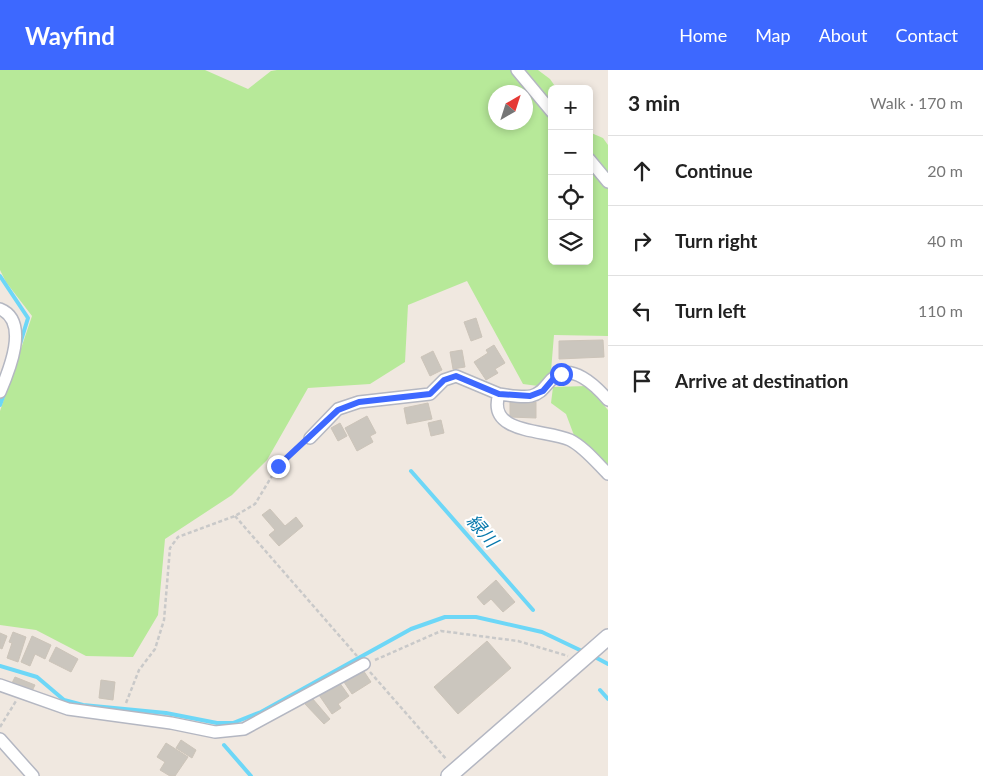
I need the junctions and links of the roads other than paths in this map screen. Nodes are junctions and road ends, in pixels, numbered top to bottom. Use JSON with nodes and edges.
{"nodes":[{"id":1,"x":518,"y":70,"type":"edge"},
{"id":2,"x":548,"y":107,"type":"edge"},
{"id":3,"x":593,"y":164,"type":"edge"},
{"id":4,"x":608,"y":182,"type":"edge"},
{"id":5,"x":0,"y":309,"type":"edge"},
{"id":6,"x":0,"y":392,"type":"edge"},
{"id":7,"x":499,"y":394,"type":"junction"},
{"id":8,"x":608,"y":400,"type":"edge"},
{"id":9,"x":310,"y":438,"type":"road end"},
{"id":10,"x":608,"y":474,"type":"edge"},
{"id":11,"x":608,"y":637,"type":"edge"},
{"id":12,"x":364,"y":664,"type":"road end"},
{"id":13,"x":0,"y":685,"type":"edge"},
{"id":14,"x":0,"y":738,"type":"edge"},
{"id":15,"x":452,"y":773,"type":"edge"},
{"id":16,"x":33,"y":776,"type":"edge"}],
"edges":[{"from":1,"to":2,"type":"street"},
{"from":3,"to":4,"type":"street"},
{"from":5,"to":6,"type":"street"},
{"from":7,"to":8,"type":"street"},
{"from":7,"to":9,"type":"street"},
{"from":7,"to":10,"type":"street"},
{"from":11,"to":15,"type":"street"},
{"from":12,"to":13,"type":"street"},
{"from":14,"to":16,"type":"street"}]}
